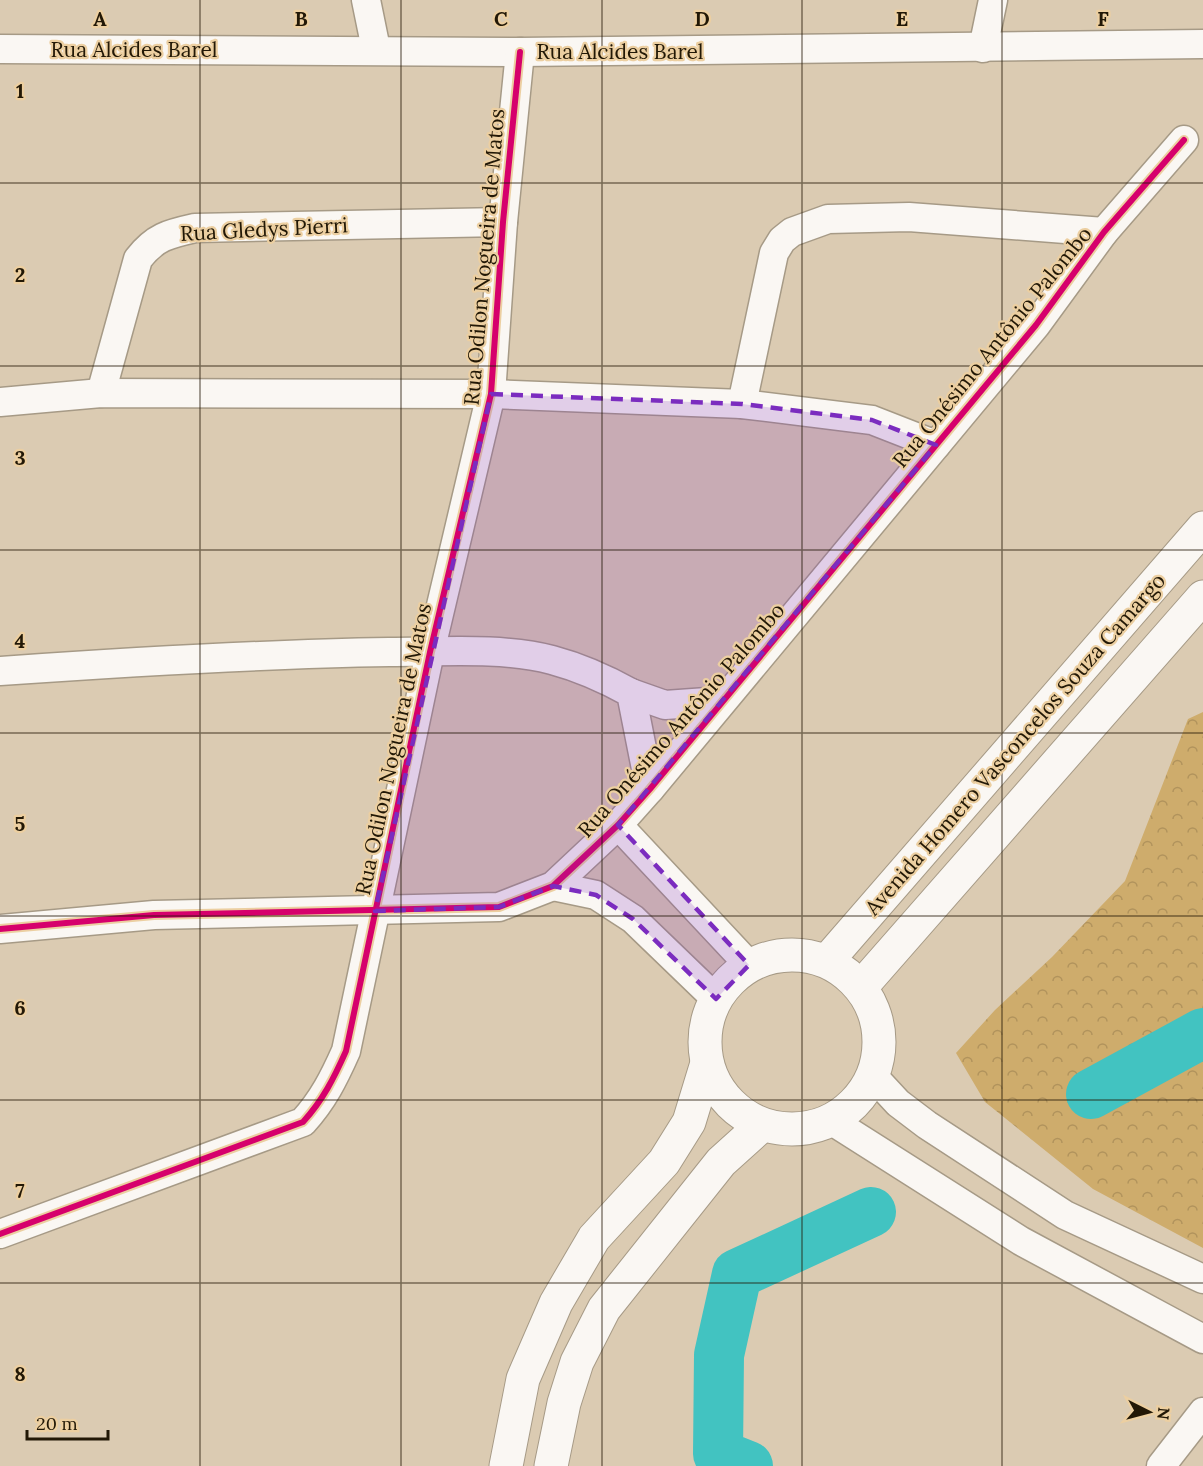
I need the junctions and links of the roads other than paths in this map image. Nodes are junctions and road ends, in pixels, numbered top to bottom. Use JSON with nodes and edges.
{"nodes":[{"id":1,"x":366,"y":0,"type":"edge"},
{"id":2,"x":993,"y":0,"type":"edge"},
{"id":3,"x":1203,"y":44,"type":"edge"},
{"id":4,"x":983,"y":48,"type":"junction"},
{"id":5,"x":0,"y":49,"type":"edge"},
{"id":6,"x":376,"y":49,"type":"junction"},
{"id":7,"x":520,"y":52,"type":"junction"},
{"id":8,"x":1184,"y":140,"type":"dead end"},
{"id":9,"x":503,"y":222,"type":"junction"},
{"id":10,"x":1104,"y":232,"type":"junction"},
{"id":11,"x":101,"y":393,"type":"junction"},
{"id":12,"x":491,"y":394,"type":"junction"},
{"id":13,"x":0,"y":402,"type":"edge"},
{"id":14,"x":742,"y":404,"type":"junction"},
{"id":15,"x":936,"y":445,"type":"junction"},
{"id":16,"x":1203,"y":528,"type":"edge"},
{"id":17,"x":1203,"y":597,"type":"edge"},
{"id":18,"x":430,"y":652,"type":"junction"},
{"id":19,"x":0,"y":671,"type":"edge"},
{"id":20,"x":631,"y":693,"type":"junction"},
{"id":21,"x":721,"y":701,"type":"junction"},
{"id":22,"x":650,"y":789,"type":"junction"},
{"id":23,"x":618,"y":825,"type":"junction"},
{"id":24,"x":553,"y":886,"type":"junction"},
{"id":25,"x":375,"y":911,"type":"junction"},
{"id":26,"x":0,"y":929,"type":"edge"},
{"id":27,"x":827,"y":961,"type":"junction"},
{"id":28,"x":749,"y":965,"type":"junction"},
{"id":29,"x":861,"y":987,"type":"junction"},
{"id":30,"x":716,"y":999,"type":"junction"},
{"id":31,"x":707,"y":1063,"type":"junction"},
{"id":32,"x":873,"y":1076,"type":"junction"},
{"id":33,"x":832,"y":1121,"type":"junction"},
{"id":34,"x":762,"y":1125,"type":"junction"},
{"id":35,"x":0,"y":1234,"type":"edge"},
{"id":36,"x":1203,"y":1279,"type":"edge"},
{"id":37,"x":1203,"y":1339,"type":"edge"},
{"id":38,"x":1203,"y":1412,"type":"edge"},
{"id":39,"x":506,"y":1466,"type":"edge"},
{"id":40,"x":551,"y":1466,"type":"edge"},
{"id":41,"x":1161,"y":1466,"type":"edge"}],
"edges":[{"from":1,"to":6,"type":"street"},
{"from":2,"to":4,"type":"street"},
{"from":3,"to":4,"type":"street","name":"Rua Alcides Barel"},
{"from":4,"to":7,"type":"street","name":"Rua Alcides Barel"},
{"from":5,"to":6,"type":"street","name":"Rua Alcides Barel"},
{"from":6,"to":7,"type":"street","name":"Rua Alcides Barel"},
{"from":7,"to":9,"type":"street","name":"Rua Odilon Nogueira de Matos"},
{"from":8,"to":10,"type":"street","name":"Rua Onésimo Antônio Palombo"},
{"from":9,"to":11,"type":"street","name":"Rua Gledys Pierri"},
{"from":9,"to":12,"type":"street","name":"Rua Odilon Nogueira de Matos"},
{"from":10,"to":14,"type":"street"},
{"from":10,"to":15,"type":"street","name":"Rua Onésimo Antônio Palombo"},
{"from":11,"to":12,"type":"street"},
{"from":11,"to":13,"type":"street"},
{"from":12,"to":14,"type":"street"},
{"from":12,"to":18,"type":"street","name":"Rua Odilon Nogueira de Matos"},
{"from":14,"to":15,"type":"street"},
{"from":15,"to":21,"type":"street","name":"Rua Onésimo Antônio Palombo"},
{"from":16,"to":27,"type":"main road","name":"Avenida Homero Vasconcelos Souza Camargo"},
{"from":17,"to":29,"type":"main road","name":"Avenida Homero Vasconcelos Souza Camargo"},
{"from":18,"to":19,"type":"street"},
{"from":18,"to":20,"type":"street"},
{"from":18,"to":25,"type":"street","name":"Rua Odilon Nogueira de Matos"},
{"from":20,"to":21,"type":"street"},
{"from":20,"to":22,"type":"street"},
{"from":21,"to":22,"type":"street","name":"Rua Onésimo Antônio Palombo"},
{"from":22,"to":23,"type":"street","name":"Rua Onésimo Antônio Palombo"},
{"from":23,"to":24,"type":"street","name":"Rua Onésimo Antônio Palombo"},
{"from":23,"to":28,"type":"street"},
{"from":24,"to":25,"type":"street","name":"Rua Onésimo Antônio Palombo"},
{"from":24,"to":30,"type":"street"},
{"from":25,"to":26,"type":"street","name":"Rua Onésimo Antônio Palombo"},
{"from":25,"to":35,"type":"street","name":"Rua Odilon Nogueira de Matos"},
{"from":27,"to":28,"type":"main road"},
{"from":27,"to":29,"type":"main road"},
{"from":28,"to":30,"type":"main road"},
{"from":29,"to":32,"type":"main road"},
{"from":30,"to":31,"type":"main road"},
{"from":31,"to":34,"type":"main road"},
{"from":31,"to":39,"type":"main road"},
{"from":32,"to":33,"type":"main road"},
{"from":32,"to":36,"type":"street"},
{"from":33,"to":34,"type":"main road"},
{"from":33,"to":37,"type":"street"},
{"from":34,"to":40,"type":"main road"},
{"from":38,"to":41,"type":"street"}]}
